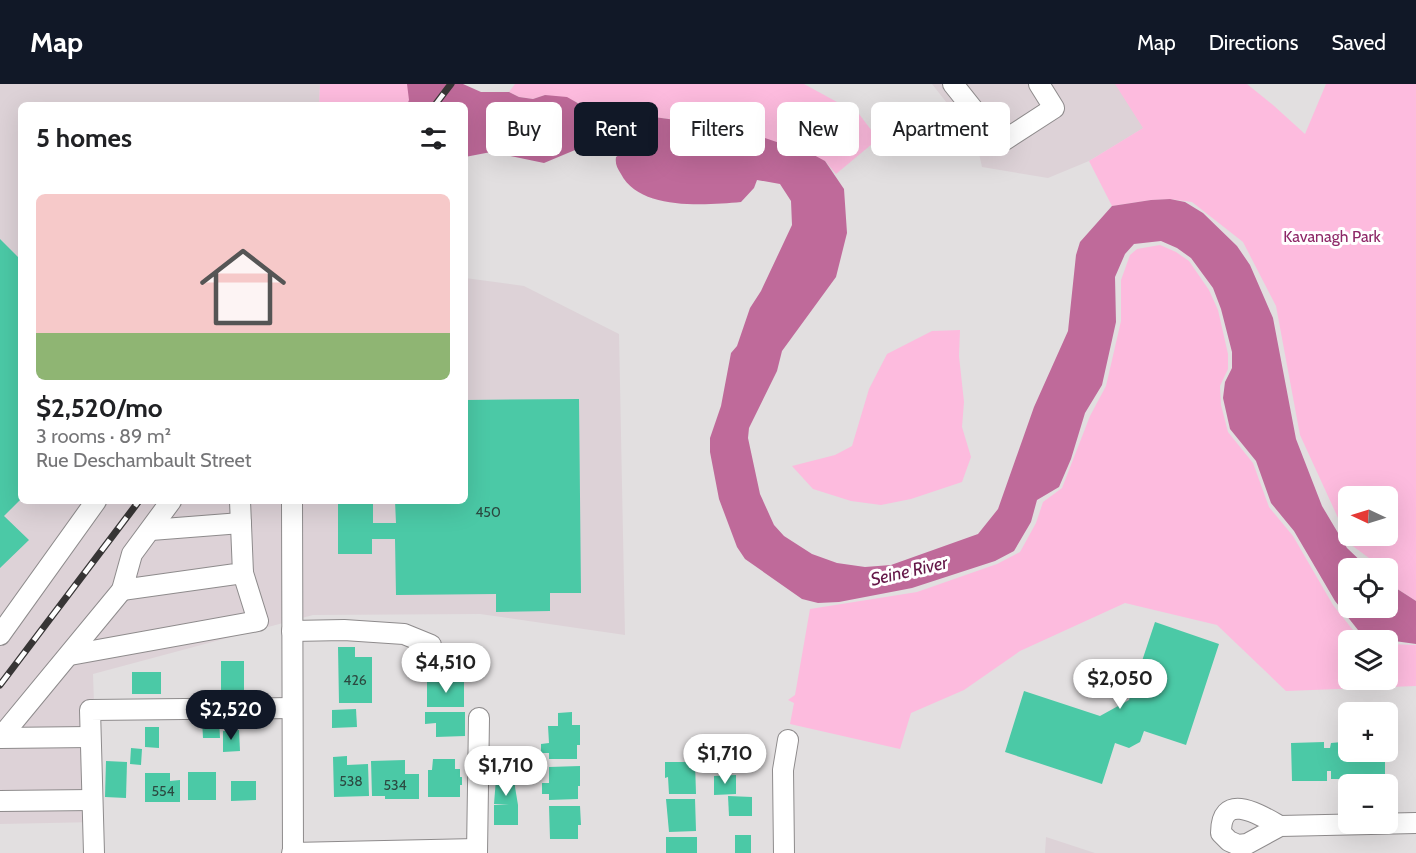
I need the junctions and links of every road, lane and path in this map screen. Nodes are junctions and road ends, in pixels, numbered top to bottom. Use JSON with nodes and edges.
{"nodes":[{"id":1,"x":953,"y":84,"type":"edge"},
{"id":2,"x":1039,"y":84,"type":"edge"},
{"id":3,"x":94,"y":504,"type":"edge"},
{"id":4,"x":169,"y":504,"type":"edge"},
{"id":5,"x":240,"y":504,"type":"edge"},
{"id":6,"x":292,"y":504,"type":"edge"},
{"id":7,"x":241,"y":523,"type":"junction"},
{"id":8,"x":151,"y":530,"type":"junction"},
{"id":9,"x":243,"y":573,"type":"junction"},
{"id":10,"x":122,"y":590,"type":"junction"},
{"id":11,"x":258,"y":621,"type":"junction"},
{"id":12,"x":292,"y":625,"type":"junction"},
{"id":13,"x":0,"y":635,"type":"edge"},
{"id":14,"x":431,"y":645,"type":"dead end"},
{"id":15,"x":70,"y":655,"type":"junction"},
{"id":16,"x":292,"y":708,"type":"junction"},
{"id":17,"x":479,"y":718,"type":"dead end"},
{"id":18,"x":90,"y":737,"type":"junction"},
{"id":19,"x":0,"y":738,"type":"edge"},
{"id":20,"x":788,"y":740,"type":"dead end"},
{"id":21,"x":92,"y":800,"type":"junction"},
{"id":22,"x":0,"y":801,"type":"edge"},
{"id":23,"x":1416,"y":823,"type":"edge"},
{"id":24,"x":1280,"y":826,"type":"dead end"},
{"id":25,"x":477,"y":851,"type":"edge"},
{"id":26,"x":94,"y":853,"type":"edge"},
{"id":27,"x":293,"y":853,"type":"edge"},
{"id":28,"x":784,"y":853,"type":"edge"}],
"edges":[{"from":1,"to":2,"type":"street"},
{"from":3,"to":13,"type":"street"},
{"from":4,"to":8,"type":"street"},
{"from":5,"to":7,"type":"street"},
{"from":6,"to":12,"type":"street"},
{"from":7,"to":8,"type":"street"},
{"from":7,"to":9,"type":"street"},
{"from":8,"to":10,"type":"street"},
{"from":9,"to":10,"type":"street"},
{"from":9,"to":11,"type":"street"},
{"from":10,"to":15,"type":"street"},
{"from":11,"to":12,"type":"street"},
{"from":11,"to":15,"type":"street"},
{"from":12,"to":14,"type":"street"},
{"from":12,"to":16,"type":"street"},
{"from":15,"to":19,"type":"street"},
{"from":16,"to":18,"type":"street"},
{"from":16,"to":27,"type":"street"},
{"from":17,"to":25,"type":"street"},
{"from":18,"to":19,"type":"street"},
{"from":18,"to":21,"type":"street"},
{"from":20,"to":28,"type":"street"},
{"from":21,"to":22,"type":"street"},
{"from":21,"to":26,"type":"street"},
{"from":23,"to":24,"type":"street"},
{"from":25,"to":27,"type":"street"}]}
